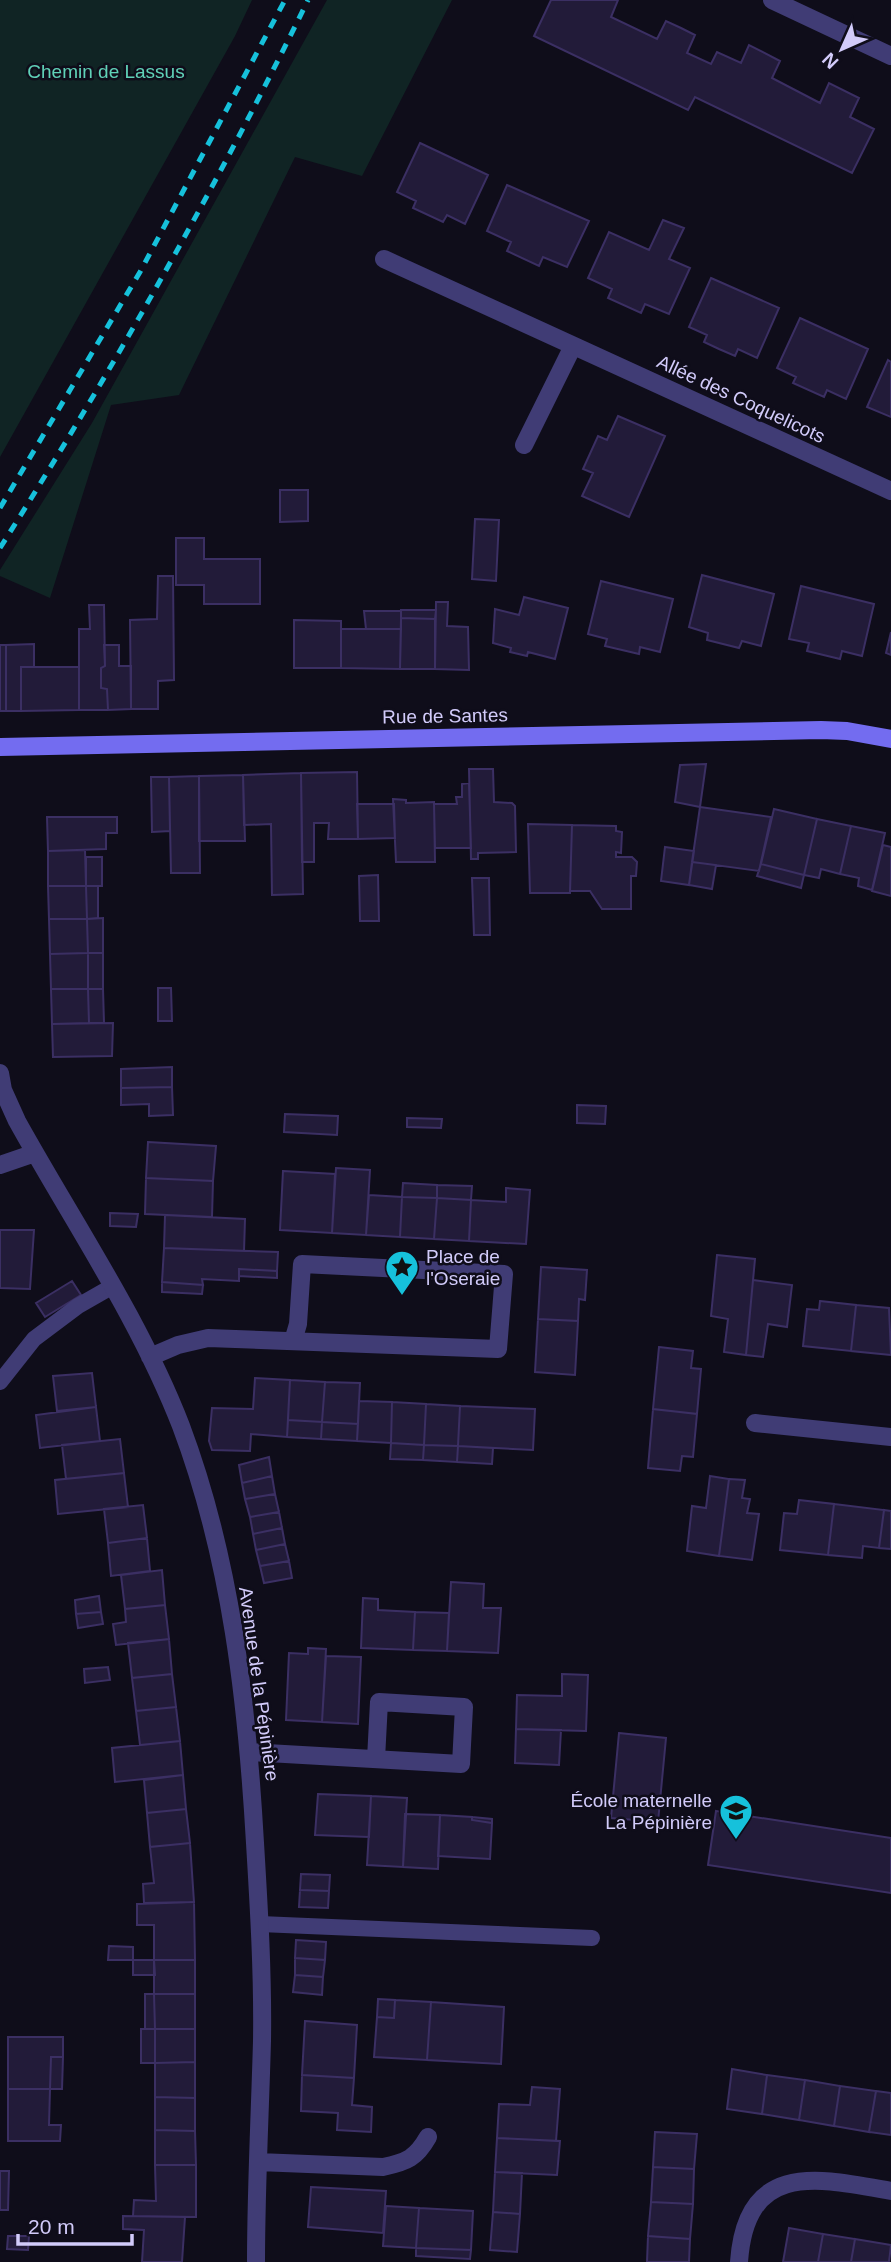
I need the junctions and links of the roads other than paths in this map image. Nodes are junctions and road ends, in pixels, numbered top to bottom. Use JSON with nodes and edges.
{"nodes":[{"id":1,"x":772,"y":0,"type":"edge"},
{"id":2,"x":891,"y":57,"type":"edge"},
{"id":3,"x":384,"y":259,"type":"dead end"},
{"id":4,"x":573,"y":346,"type":"junction"},
{"id":5,"x":524,"y":445,"type":"dead end"},
{"id":6,"x":891,"y":491,"type":"edge"},
{"id":7,"x":891,"y":739,"type":"edge"},
{"id":8,"x":0,"y":747,"type":"edge"},
{"id":9,"x":0,"y":1073,"type":"edge"},
{"id":10,"x":35,"y":1153,"type":"junction"},
{"id":11,"x":0,"y":1165,"type":"edge"},
{"id":12,"x":113,"y":1286,"type":"junction"},
{"id":13,"x":293,"y":1340,"type":"junction"},
{"id":14,"x":150,"y":1357,"type":"junction"},
{"id":15,"x":0,"y":1382,"type":"edge"},
{"id":16,"x":755,"y":1423,"type":"dead end"},
{"id":17,"x":891,"y":1437,"type":"edge"},
{"id":18,"x":250,"y":1752,"type":"junction"},
{"id":19,"x":376,"y":1759,"type":"junction"},
{"id":20,"x":260,"y":1924,"type":"junction"},
{"id":21,"x":592,"y":1938,"type":"dead end"},
{"id":22,"x":428,"y":2137,"type":"dead end"},
{"id":23,"x":258,"y":2162,"type":"junction"},
{"id":24,"x":891,"y":2192,"type":"edge"},
{"id":25,"x":256,"y":2262,"type":"edge"},
{"id":26,"x":739,"y":2262,"type":"edge"}],
"edges":[{"from":1,"to":2,"type":"street"},
{"from":3,"to":4,"type":"street","name":"Allée des Coquelicots"},
{"from":4,"to":5,"type":"street"},
{"from":4,"to":6,"type":"street","name":"Allée des Coquelicots"},
{"from":7,"to":8,"type":"street","name":"Rue de Santes"},
{"from":9,"to":10,"type":"street","name":"Avenue de la Pépinière"},
{"from":10,"to":11,"type":"street"},
{"from":10,"to":12,"type":"street","name":"Avenue de la Pépinière"},
{"from":12,"to":14,"type":"street","name":"Avenue de la Pépinière"},
{"from":12,"to":15,"type":"lane"},
{"from":13,"to":13,"type":"street"},
{"from":13,"to":14,"type":"street"},
{"from":14,"to":18,"type":"street","name":"Avenue de la Pépinière"},
{"from":16,"to":17,"type":"street"},
{"from":18,"to":19,"type":"street"},
{"from":18,"to":20,"type":"street","name":"Avenue de la Pépinière"},
{"from":19,"to":19,"type":"street"},
{"from":20,"to":21,"type":"lane"},
{"from":20,"to":23,"type":"street","name":"Avenue de la Pépinière"},
{"from":22,"to":23,"type":"street"},
{"from":23,"to":25,"type":"street","name":"Avenue de la Pépinière"},
{"from":24,"to":26,"type":"street"}]}
